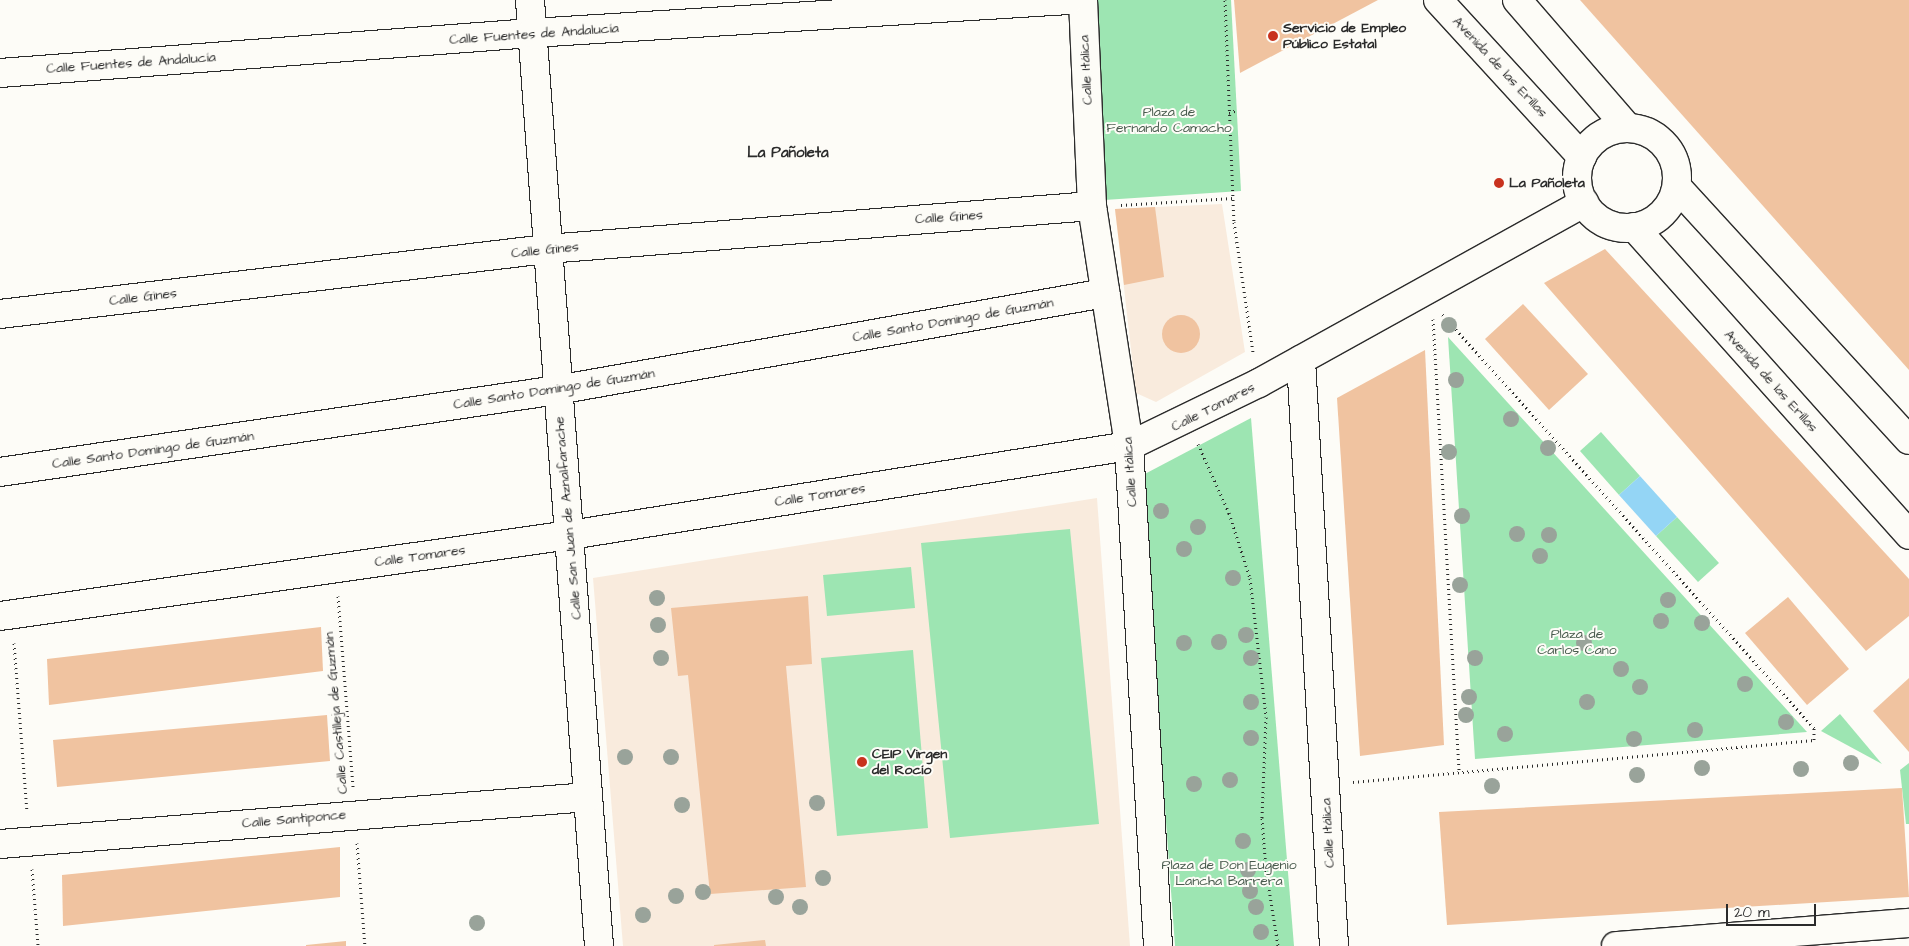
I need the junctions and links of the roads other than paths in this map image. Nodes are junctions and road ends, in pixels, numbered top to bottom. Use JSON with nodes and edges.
{"nodes":[{"id":1,"x":530,"y":0,"type":"edge"},
{"id":2,"x":1069,"y":0,"type":"edge"},
{"id":3,"x":1083,"y":0,"type":"edge"},
{"id":4,"x":1438,"y":0,"type":"edge"},
{"id":5,"x":1518,"y":0,"type":"edge"},
{"id":6,"x":532,"y":33,"type":"junction"},
{"id":7,"x":0,"y":73,"type":"edge"},
{"id":8,"x":1628,"y":128,"type":"junction"},
{"id":9,"x":1582,"y":157,"type":"junction"},
{"id":10,"x":1677,"y":186,"type":"junction"},
{"id":11,"x":1584,"y":203,"type":"junction"},
{"id":12,"x":1092,"y":206,"type":"junction"},
{"id":13,"x":1634,"y":227,"type":"junction"},
{"id":14,"x":547,"y":249,"type":"junction"},
{"id":15,"x":1105,"y":293,"type":"junction"},
{"id":16,"x":0,"y":314,"type":"edge"},
{"id":17,"x":1301,"y":360,"type":"junction"},
{"id":18,"x":558,"y":390,"type":"junction"},
{"id":19,"x":1909,"y":440,"type":"edge"},
{"id":20,"x":1129,"y":446,"type":"junction"},
{"id":21,"x":0,"y":472,"type":"edge"},
{"id":22,"x":570,"y":535,"type":"junction"},
{"id":23,"x":1909,"y":535,"type":"edge"},
{"id":24,"x":6,"y":615,"type":"edge"},
{"id":25,"x":588,"y":797,"type":"junction"},
{"id":26,"x":0,"y":844,"type":"edge"},
{"id":27,"x":1909,"y":923,"type":"edge"},
{"id":28,"x":599,"y":946,"type":"edge"},
{"id":29,"x":1158,"y":946,"type":"edge"},
{"id":30,"x":1334,"y":946,"type":"edge"},
{"id":31,"x":1616,"y":946,"type":"edge"}],
"edges":[{"from":1,"to":6,"type":"street","name":"Calle San Juan de Aznalfarache"},
{"from":2,"to":6,"type":"street","name":"Calle Fuentes de Andalucía"},
{"from":3,"to":12,"type":"street","name":"Calle Itálica"},
{"from":4,"to":9,"type":"street","name":"Avenida de las Erillas"},
{"from":5,"to":8,"type":"street"},
{"from":6,"to":7,"type":"street","name":"Calle Fuentes de Andalucía"},
{"from":6,"to":14,"type":"street","name":"Calle San Juan de Aznalfarache"},
{"from":8,"to":9,"type":"street"},
{"from":8,"to":10,"type":"street"},
{"from":9,"to":11,"type":"street"},
{"from":10,"to":13,"type":"street"},
{"from":10,"to":19,"type":"street"},
{"from":11,"to":13,"type":"street"},
{"from":11,"to":17,"type":"street","name":"Calle Tomares"},
{"from":12,"to":14,"type":"street","name":"Calle Gines"},
{"from":12,"to":15,"type":"street","name":"Calle Itálica"},
{"from":13,"to":23,"type":"street","name":"Avenida de las Erillas"},
{"from":14,"to":16,"type":"street","name":"Calle Gines"},
{"from":14,"to":18,"type":"street","name":"Calle San Juan de Aznalfarache"},
{"from":15,"to":18,"type":"street","name":"Calle Santo Domingo de Guzmán"},
{"from":15,"to":20,"type":"street","name":"Calle Itálica"},
{"from":17,"to":20,"type":"street","name":"Calle Tomares"},
{"from":17,"to":30,"type":"street","name":"Calle Itálica"},
{"from":18,"to":21,"type":"street","name":"Calle Santo Domingo de Guzmán"},
{"from":18,"to":22,"type":"street","name":"Calle San Juan de Aznalfarache"},
{"from":20,"to":22,"type":"street","name":"Calle Tomares"},
{"from":20,"to":29,"type":"street","name":"Calle Itálica"},
{"from":22,"to":24,"type":"street","name":"Calle Tomares"},
{"from":22,"to":25,"type":"street","name":"Calle San Juan de Aznalfarache"},
{"from":25,"to":26,"type":"street","name":"Calle Santiponce"},
{"from":25,"to":28,"type":"street","name":"Calle San Juan de Aznalfarache"},
{"from":27,"to":31,"type":"street"}]}
